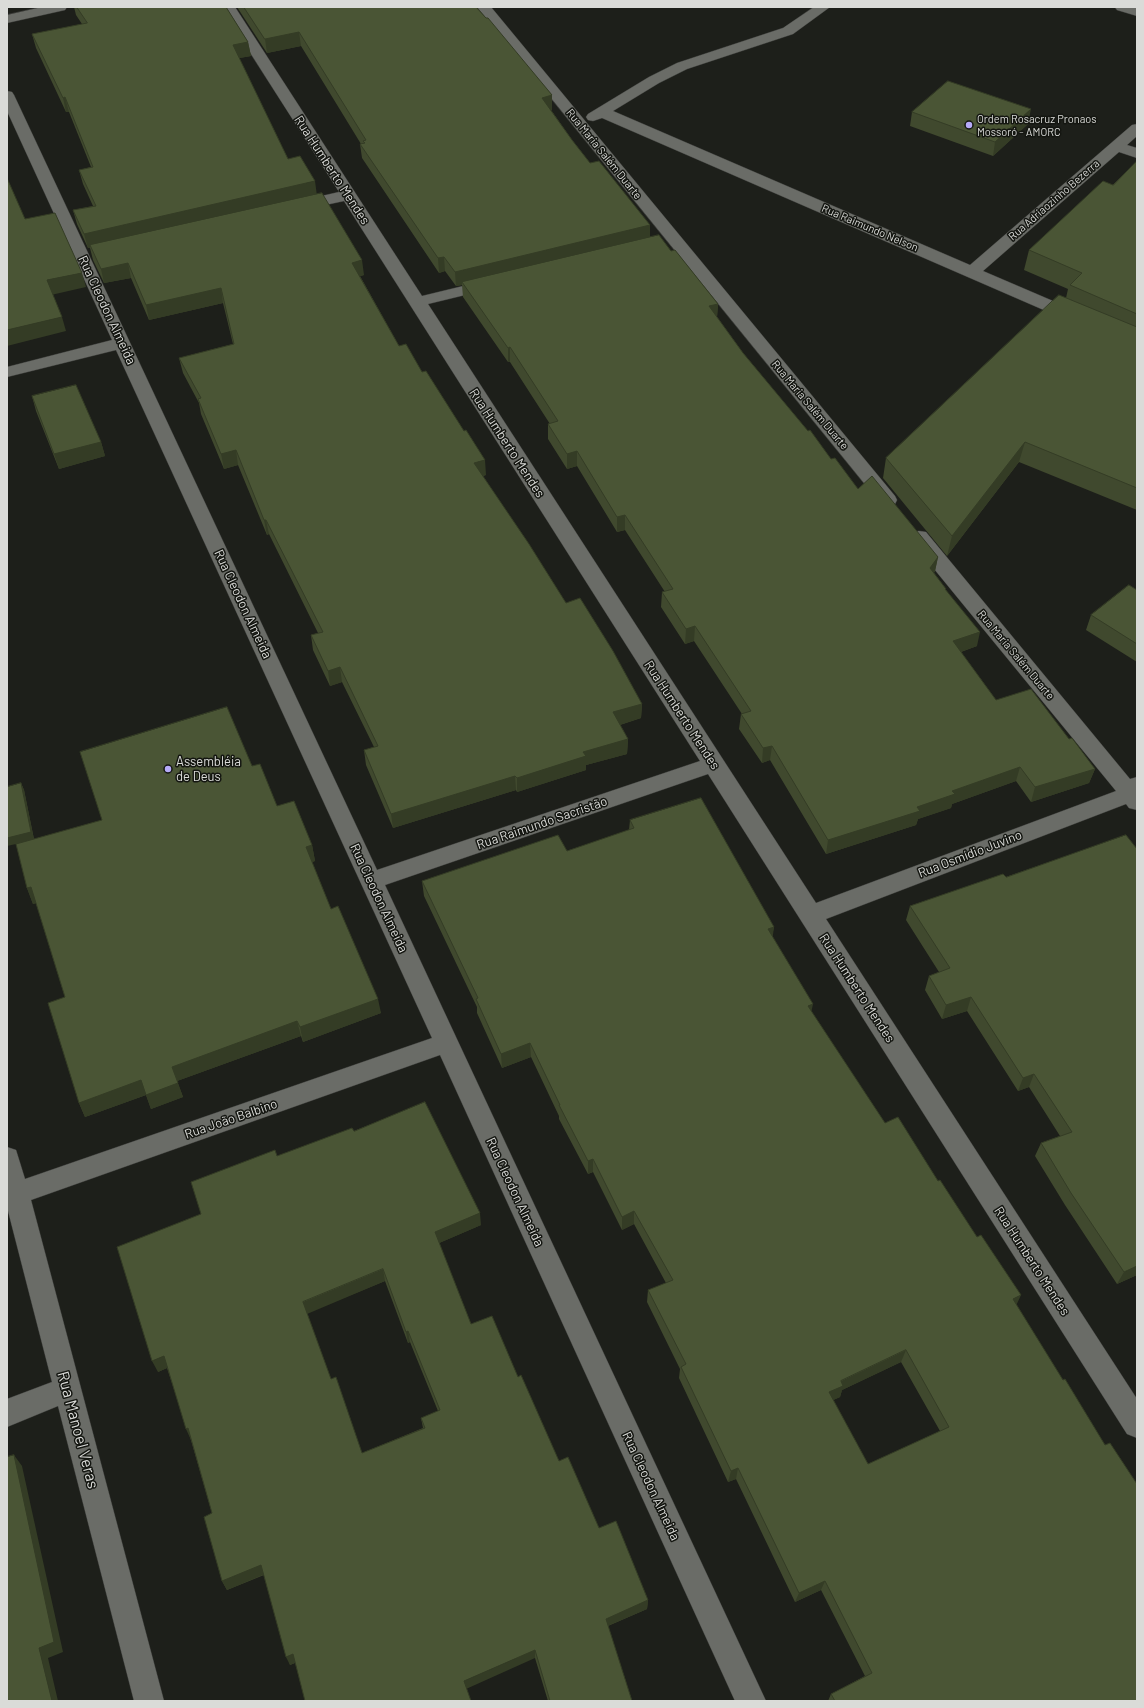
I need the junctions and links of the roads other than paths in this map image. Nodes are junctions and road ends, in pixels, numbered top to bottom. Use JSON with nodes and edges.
{"nodes":[{"id":1,"x":60,"y":7,"type":"edge"},
{"id":2,"x":228,"y":7,"type":"edge"},
{"id":3,"x":484,"y":7,"type":"edge"},
{"id":4,"x":823,"y":7,"type":"edge"},
{"id":5,"x":1122,"y":7,"type":"edge"},
{"id":6,"x":1137,"y":12,"type":"edge"},
{"id":7,"x":7,"y":19,"type":"edge"},
{"id":8,"x":7,"y":95,"type":"edge"},
{"id":9,"x":602,"y":112,"type":"junction"},
{"id":10,"x":580,"y":124,"type":"junction"},
{"id":11,"x":1137,"y":128,"type":"edge"},
{"id":12,"x":1116,"y":146,"type":"junction"},
{"id":13,"x":1137,"y":154,"type":"edge"},
{"id":14,"x":348,"y":195,"type":"junction"},
{"id":15,"x":280,"y":210,"type":"edge"},
{"id":16,"x":972,"y":272,"type":"junction"},
{"id":17,"x":508,"y":280,"type":"edge"},
{"id":18,"x":417,"y":302,"type":"junction"},
{"id":19,"x":1087,"y":322,"type":"edge"},
{"id":20,"x":122,"y":343,"type":"junction"},
{"id":21,"x":7,"y":372,"type":"edge"},
{"id":22,"x":714,"y":764,"type":"junction"},
{"id":23,"x":1135,"y":794,"type":"edge"},
{"id":24,"x":371,"y":881,"type":"junction"},
{"id":25,"x":810,"y":915,"type":"junction"},
{"id":26,"x":446,"y":1043,"type":"junction"},
{"id":27,"x":7,"y":1158,"type":"edge"},
{"id":28,"x":16,"y":1194,"type":"junction"},
{"id":29,"x":67,"y":1389,"type":"junction"},
{"id":30,"x":7,"y":1413,"type":"edge"},
{"id":31,"x":1137,"y":1424,"type":"edge"},
{"id":32,"x":149,"y":1701,"type":"edge"},
{"id":33,"x":751,"y":1701,"type":"edge"}],
"edges":[{"from":1,"to":7,"type":"street"},
{"from":2,"to":14,"type":"street","name":"Rua Humberto Mendes"},
{"from":3,"to":10,"type":"street","name":"Rua Maria Salém Duarte"},
{"from":4,"to":9,"type":"street"},
{"from":5,"to":6,"type":"street"},
{"from":8,"to":20,"type":"street","name":"Rua Cleodon Almeida"},
{"from":9,"to":10,"type":"street"},
{"from":9,"to":16,"type":"street","name":"Rua Raimundo Nelson"},
{"from":10,"to":23,"type":"street","name":"Rua Maria Salém Duarte"},
{"from":11,"to":12,"type":"street","name":"Rua Adriaozinho Bezerra"},
{"from":12,"to":13,"type":"street"},
{"from":12,"to":16,"type":"street","name":"Rua Adriaozinho Bezerra"},
{"from":14,"to":15,"type":"street"},
{"from":14,"to":18,"type":"street","name":"Rua Humberto Mendes"},
{"from":16,"to":19,"type":"street","name":"Rua Raimundo Nelson"},
{"from":17,"to":18,"type":"street"},
{"from":18,"to":22,"type":"street","name":"Rua Humberto Mendes"},
{"from":20,"to":21,"type":"street"},
{"from":20,"to":24,"type":"street","name":"Rua Cleodon Almeida"},
{"from":22,"to":24,"type":"street","name":"Rua Raimundo Sacristão"},
{"from":22,"to":25,"type":"street","name":"Rua Humberto Mendes"},
{"from":23,"to":25,"type":"street","name":"Rua Osmídio Juvino"},
{"from":24,"to":26,"type":"street","name":"Rua Cleodon Almeida"},
{"from":25,"to":31,"type":"street","name":"Rua Humberto Mendes"},
{"from":26,"to":28,"type":"street","name":"Rua João Balbino"},
{"from":26,"to":33,"type":"street","name":"Rua Cleodon Almeida"},
{"from":27,"to":28,"type":"street","name":"Rua Manoel Veras"},
{"from":28,"to":29,"type":"street","name":"Rua Manoel Veras"},
{"from":29,"to":30,"type":"street"},
{"from":29,"to":32,"type":"street","name":"Rua Manoel Veras"}]}
